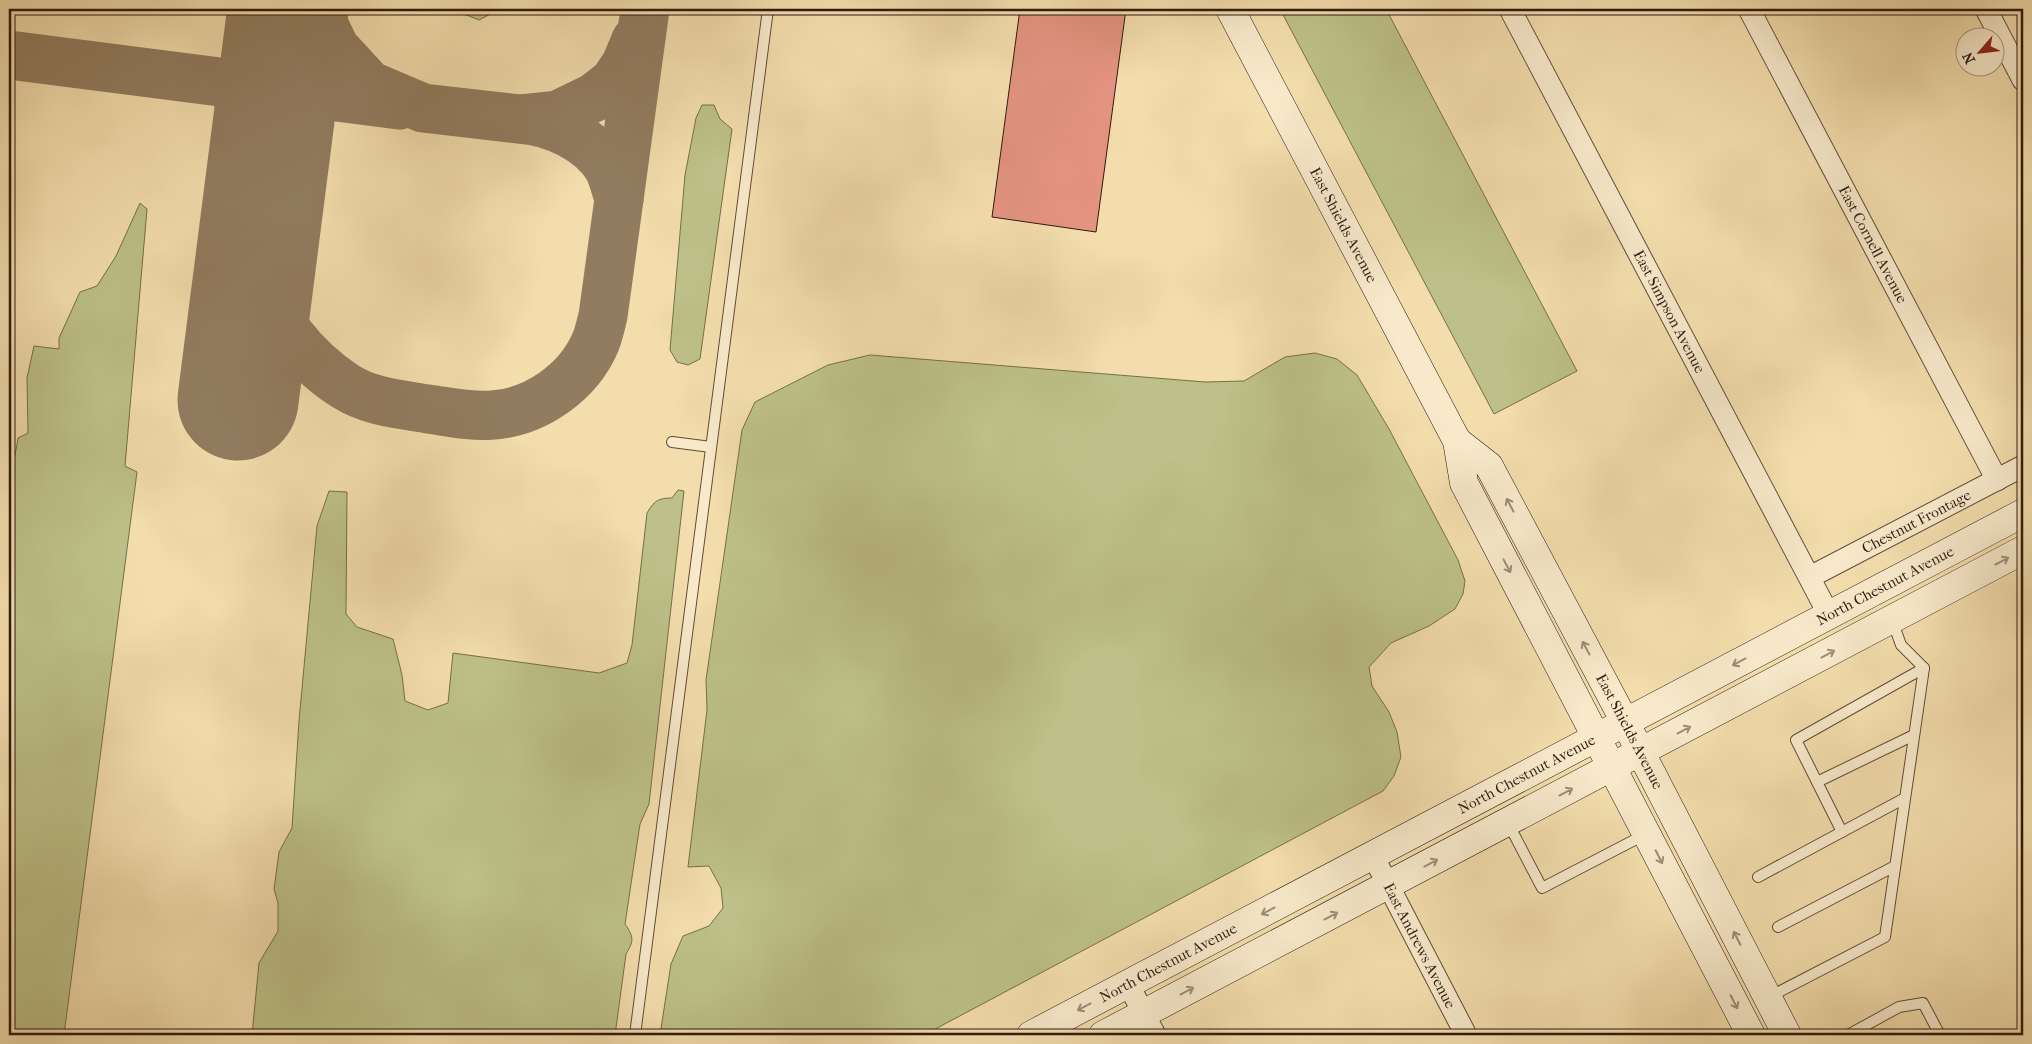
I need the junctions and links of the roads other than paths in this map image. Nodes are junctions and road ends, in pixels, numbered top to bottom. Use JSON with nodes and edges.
{"nodes":[{"id":1,"x":768,"y":9,"type":"edge"},
{"id":2,"x":1230,"y":9,"type":"edge"},
{"id":3,"x":1510,"y":9,"type":"edge"},
{"id":4,"x":1749,"y":9,"type":"edge"},
{"id":5,"x":1986,"y":9,"type":"edge"},
{"id":6,"x":2023,"y":80,"type":"edge"},
{"id":7,"x":1457,"y":441,"type":"junction"},
{"id":8,"x":672,"y":442,"type":"dead end"},
{"id":9,"x":712,"y":448,"type":"junction"},
{"id":10,"x":2023,"y":466,"type":"edge"},
{"id":11,"x":1997,"y":480,"type":"junction"},
{"id":12,"x":2023,"y":513,"type":"edge"},
{"id":13,"x":2023,"y":550,"type":"edge"},
{"id":14,"x":1810,"y":577,"type":"junction"},
{"id":15,"x":1829,"y":615,"type":"junction"},
{"id":16,"x":1892,"y":620,"type":"junction"},
{"id":17,"x":1924,"y":668,"type":"junction"},
{"id":18,"x":1625,"y":722,"type":"junction"},
{"id":19,"x":1914,"y":735,"type":"junction"},
{"id":20,"x":1597,"y":737,"type":"junction"},
{"id":21,"x":1641,"y":752,"type":"junction"},
{"id":22,"x":1612,"y":768,"type":"junction"},
{"id":23,"x":1817,"y":782,"type":"junction"},
{"id":24,"x":1905,"y":798,"type":"junction"},
{"id":25,"x":1508,"y":822,"type":"junction"},
{"id":26,"x":1842,"y":832,"type":"junction"},
{"id":27,"x":1647,"y":834,"type":"junction"},
{"id":28,"x":1373,"y":856,"type":"junction"},
{"id":29,"x":1895,"y":866,"type":"junction"},
{"id":30,"x":1758,"y":877,"type":"dead end"},
{"id":31,"x":1388,"y":886,"type":"junction"},
{"id":32,"x":1778,"y":927,"type":"dead end"},
{"id":33,"x":1128,"y":984,"type":"junction"},
{"id":34,"x":1768,"y":997,"type":"junction"},
{"id":35,"x":1149,"y":1025,"type":"edge"},
{"id":36,"x":635,"y":1035,"type":"edge"},
{"id":37,"x":1031,"y":1035,"type":"edge"},
{"id":38,"x":1103,"y":1035,"type":"edge"},
{"id":39,"x":1466,"y":1035,"type":"edge"},
{"id":40,"x":1751,"y":1035,"type":"edge"},
{"id":41,"x":1787,"y":1035,"type":"edge"},
{"id":42,"x":1848,"y":1035,"type":"edge"},
{"id":43,"x":1940,"y":1035,"type":"edge"}],
"edges":[{"from":1,"to":9,"type":"lane"},
{"from":2,"to":7,"type":"main road","name":"East Shields Avenue"},
{"from":3,"to":14,"type":"street","name":"East Simpson Avenue"},
{"from":4,"to":11,"type":"street","name":"East Cornell Avenue"},
{"from":5,"to":6,"type":"street"},
{"from":18,"to":7,"type":"main road","name":"East Shields Avenue","one_way":true},
{"from":7,"to":20,"type":"main road","name":"East Shields Avenue","one_way":true},
{"from":8,"to":9,"type":"lane"},
{"from":9,"to":36,"type":"lane"},
{"from":10,"to":11,"type":"street","name":"Chestnut Frontage"},
{"from":11,"to":14,"type":"street","name":"Chestnut Frontage"},
{"from":12,"to":15,"type":"main road","name":"North Chestnut Avenue"},
{"from":12,"to":16,"type":"main road"},
{"from":16,"to":13,"type":"main road","one_way":true},
{"from":14,"to":15,"type":"street","name":"East Simpson Avenue"},
{"from":15,"to":18,"type":"main road","name":"North Chestnut Avenue","one_way":true},
{"from":16,"to":17,"type":"lane"},
{"from":21,"to":16,"type":"main road","one_way":true},
{"from":17,"to":19,"type":"lane"},
{"from":17,"to":23,"type":"lane"},
{"from":18,"to":20,"type":"main road","name":"North Chestnut Avenue"},
{"from":18,"to":21,"type":"main road","name":"East Shields Avenue"},
{"from":19,"to":23,"type":"lane"},
{"from":19,"to":24,"type":"lane"},
{"from":20,"to":22,"type":"main road","name":"East Shields Avenue"},
{"from":20,"to":28,"type":"main road","name":"North Chestnut Avenue"},
{"from":21,"to":22,"type":"main road"},
{"from":34,"to":21,"type":"main road","name":"East Shields Avenue","one_way":true},
{"from":25,"to":22,"type":"main road","one_way":true},
{"from":22,"to":27,"type":"main road","name":"East Shields Avenue"},
{"from":23,"to":26,"type":"lane"},
{"from":24,"to":26,"type":"lane"},
{"from":24,"to":29,"type":"lane"},
{"from":25,"to":27,"type":"lane"},
{"from":31,"to":25,"type":"main road","one_way":true},
{"from":26,"to":30,"type":"lane"},
{"from":27,"to":40,"type":"main road","name":"East Shields Avenue","one_way":true},
{"from":28,"to":31,"type":"street","name":"East Andrews Avenue"},
{"from":28,"to":33,"type":"main road","name":"North Chestnut Avenue","one_way":true},
{"from":29,"to":32,"type":"lane"},
{"from":29,"to":34,"type":"lane"},
{"from":35,"to":31,"type":"main road","one_way":true},
{"from":31,"to":39,"type":"street","name":"East Andrews Avenue"},
{"from":33,"to":35,"type":"street"},
{"from":33,"to":37,"type":"main road","name":"North Chestnut Avenue","one_way":true},
{"from":34,"to":41,"type":"main road","name":"East Shields Avenue"},
{"from":35,"to":38,"type":"main road"},
{"from":42,"to":43,"type":"lane"}]}
